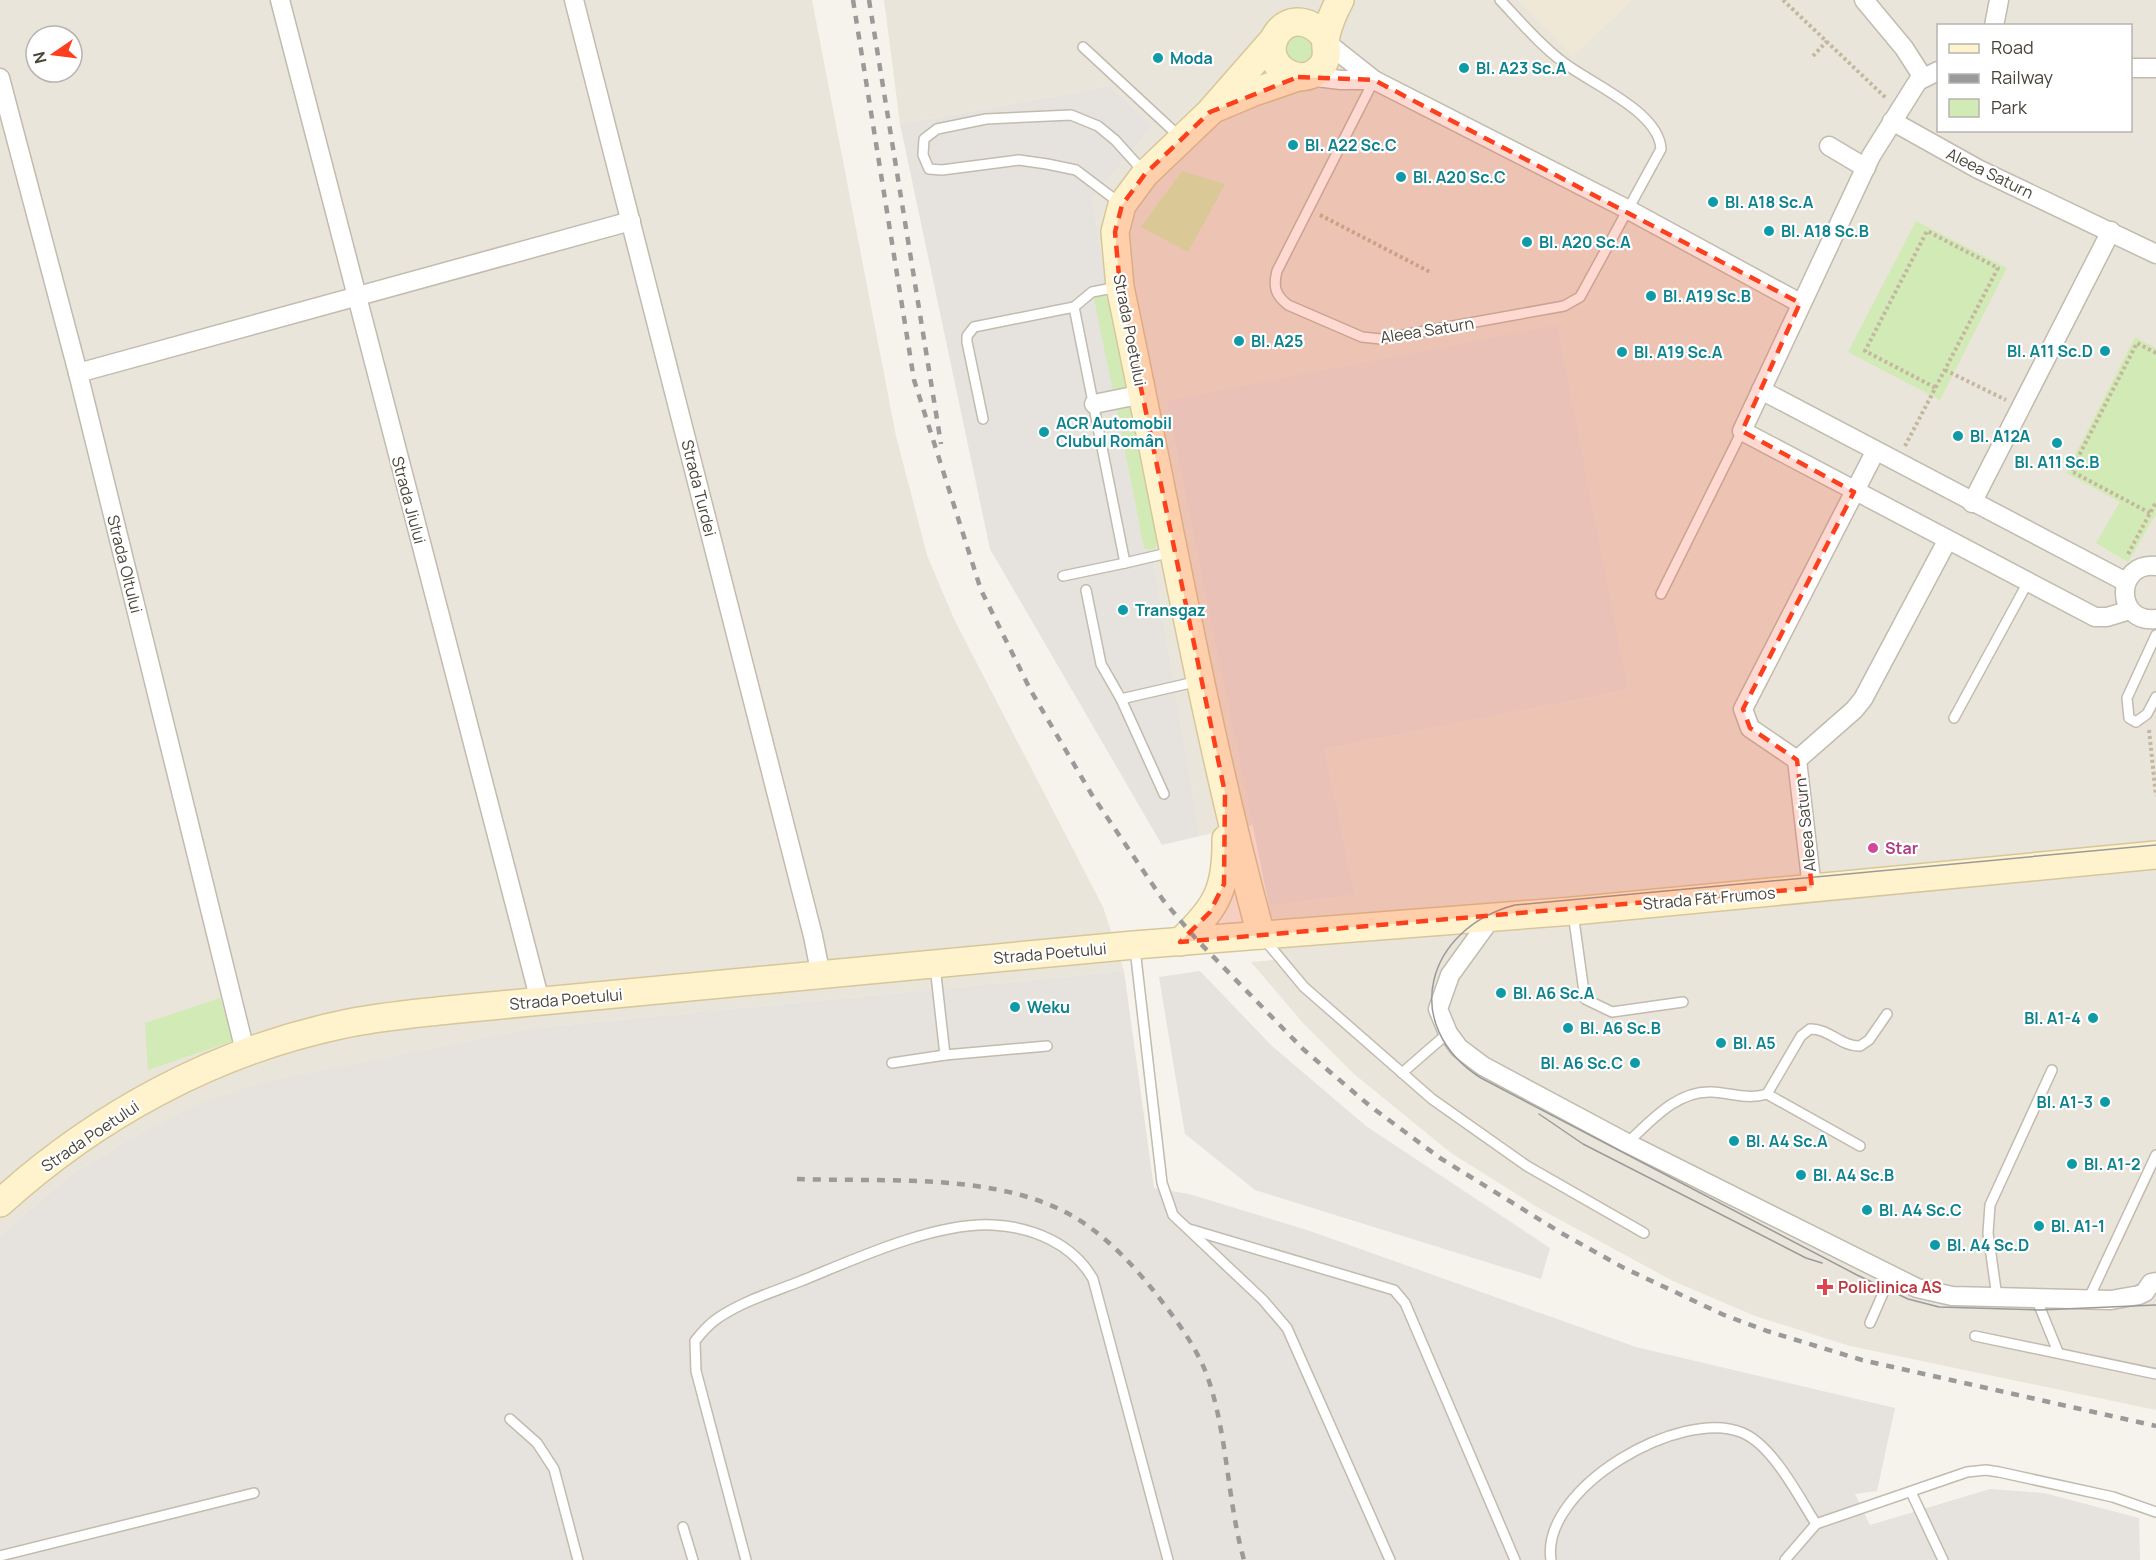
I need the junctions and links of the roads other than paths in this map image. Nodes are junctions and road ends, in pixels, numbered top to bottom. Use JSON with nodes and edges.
{"nodes":[{"id":1,"x":280,"y":0,"type":"edge"},
{"id":2,"x":574,"y":0,"type":"edge"},
{"id":3,"x":1315,"y":0,"type":"edge"},
{"id":4,"x":1340,"y":0,"type":"edge"},
{"id":5,"x":1500,"y":0,"type":"edge"},
{"id":6,"x":1864,"y":0,"type":"edge"},
{"id":7,"x":1999,"y":0,"type":"edge"},
{"id":8,"x":1994,"y":24,"type":"edge"},
{"id":9,"x":1282,"y":31,"type":"junction"},
{"id":10,"x":1326,"y":40,"type":"junction"},
{"id":11,"x":1083,"y":47,"type":"dead end"},
{"id":12,"x":2132,"y":68,"type":"edge"},
{"id":13,"x":2156,"y":68,"type":"edge"},
{"id":14,"x":1930,"y":74,"type":"edge"},
{"id":15,"x":1303,"y":76,"type":"junction"},
{"id":16,"x":0,"y":78,"type":"edge"},
{"id":17,"x":1374,"y":80,"type":"junction"},
{"id":18,"x":1210,"y":112,"type":"junction"},
{"id":19,"x":1892,"y":112,"type":"junction"},
{"id":20,"x":1182,"y":139,"type":"junction"},
{"id":21,"x":1829,"y":146,"type":"dead end"},
{"id":22,"x":1866,"y":168,"type":"junction"},
{"id":23,"x":1145,"y":174,"type":"junction"},
{"id":24,"x":1122,"y":206,"type":"junction"},
{"id":25,"x":1627,"y":209,"type":"junction"},
{"id":26,"x":631,"y":221,"type":"junction"},
{"id":27,"x":2111,"y":231,"type":"junction"},
{"id":28,"x":2156,"y":254,"type":"edge"},
{"id":29,"x":1120,"y":287,"type":"junction"},
{"id":30,"x":357,"y":298,"type":"junction"},
{"id":31,"x":1800,"y":303,"type":"junction"},
{"id":32,"x":1074,"y":307,"type":"junction"},
{"id":33,"x":78,"y":373,"type":"junction"},
{"id":34,"x":1761,"y":390,"type":"junction"},
{"id":35,"x":1143,"y":394,"type":"junction"},
{"id":36,"x":1094,"y":404,"type":"junction"},
{"id":37,"x":982,"y":419,"type":"dead end"},
{"id":38,"x":1742,"y":431,"type":"junction"},
{"id":39,"x":1875,"y":452,"type":"junction"},
{"id":40,"x":1854,"y":492,"type":"junction"},
{"id":41,"x":1972,"y":503,"type":"junction"},
{"id":42,"x":1947,"y":541,"type":"junction"},
{"id":43,"x":1175,"y":551,"type":"junction"},
{"id":44,"x":1125,"y":562,"type":"junction"},
{"id":45,"x":2156,"y":566,"type":"edge"},
{"id":46,"x":1063,"y":576,"type":"dead end"},
{"id":47,"x":2120,"y":580,"type":"junction"},
{"id":48,"x":2028,"y":582,"type":"junction"},
{"id":49,"x":1086,"y":590,"type":"dead end"},
{"id":50,"x":1661,"y":594,"type":"dead end"},
{"id":51,"x":2130,"y":610,"type":"junction"},
{"id":52,"x":2156,"y":619,"type":"edge"},
{"id":53,"x":2156,"y":635,"type":"edge"},
{"id":54,"x":1201,"y":680,"type":"junction"},
{"id":55,"x":2156,"y":697,"type":"edge"},
{"id":56,"x":1121,"y":699,"type":"junction"},
{"id":57,"x":1954,"y":718,"type":"dead end"},
{"id":58,"x":1797,"y":760,"type":"junction"},
{"id":59,"x":1225,"y":793,"type":"junction"},
{"id":60,"x":1164,"y":794,"type":"dead end"},
{"id":61,"x":2156,"y":855,"type":"edge"},
{"id":62,"x":1812,"y":888,"type":"junction"},
{"id":63,"x":1573,"y":911,"type":"junction"},
{"id":64,"x":1492,"y":917,"type":"junction"},
{"id":65,"x":1261,"y":935,"type":"junction"},
{"id":66,"x":1180,"y":942,"type":"junction"},
{"id":67,"x":1134,"y":945,"type":"junction"},
{"id":68,"x":935,"y":964,"type":"junction"},
{"id":69,"x":821,"y":976,"type":"junction"},
{"id":70,"x":540,"y":1001,"type":"junction"},
{"id":71,"x":1683,"y":1002,"type":"dead end"},
{"id":72,"x":1887,"y":1014,"type":"dead end"},
{"id":73,"x":1448,"y":1033,"type":"junction"},
{"id":74,"x":1047,"y":1046,"type":"dead end"},
{"id":75,"x":245,"y":1051,"type":"junction"},
{"id":76,"x":945,"y":1055,"type":"junction"},
{"id":77,"x":892,"y":1063,"type":"dead end"},
{"id":78,"x":2052,"y":1070,"type":"dead end"},
{"id":79,"x":1402,"y":1073,"type":"junction"},
{"id":80,"x":1767,"y":1094,"type":"junction"},
{"id":81,"x":1627,"y":1143,"type":"junction"},
{"id":82,"x":1860,"y":1146,"type":"dead end"},
{"id":83,"x":2156,"y":1155,"type":"edge"},
{"id":84,"x":0,"y":1203,"type":"edge"},
{"id":85,"x":1185,"y":1228,"type":"junction"},
{"id":86,"x":1644,"y":1233,"type":"dead end"},
{"id":87,"x":1891,"y":1275,"type":"junction"},
{"id":88,"x":2154,"y":1279,"type":"edge"},
{"id":89,"x":1997,"y":1297,"type":"junction"},
{"id":90,"x":2036,"y":1298,"type":"junction"},
{"id":91,"x":2088,"y":1300,"type":"junction"},
{"id":92,"x":1870,"y":1323,"type":"dead end"},
{"id":93,"x":1975,"y":1336,"type":"dead end"},
{"id":94,"x":2058,"y":1353,"type":"junction"},
{"id":95,"x":2156,"y":1374,"type":"edge"},
{"id":96,"x":510,"y":1419,"type":"dead end"},
{"id":97,"x":1911,"y":1492,"type":"junction"},
{"id":98,"x":254,"y":1493,"type":"dead end"},
{"id":99,"x":2156,"y":1512,"type":"edge"},
{"id":100,"x":1816,"y":1524,"type":"junction"},
{"id":101,"x":683,"y":1527,"type":"dead end"},
{"id":102,"x":0,"y":1556,"type":"edge"},
{"id":103,"x":578,"y":1560,"type":"edge"},
{"id":104,"x":693,"y":1560,"type":"edge"},
{"id":105,"x":746,"y":1560,"type":"edge"},
{"id":106,"x":1168,"y":1560,"type":"edge"},
{"id":107,"x":1390,"y":1560,"type":"edge"},
{"id":108,"x":1515,"y":1560,"type":"edge"},
{"id":109,"x":1551,"y":1560,"type":"edge"},
{"id":110,"x":1785,"y":1560,"type":"edge"},
{"id":111,"x":1943,"y":1560,"type":"edge"}],
"edges":[{"from":1,"to":30,"type":"street","name":"Strada Jiului"},
{"from":2,"to":26,"type":"street","name":"Strada Turdei"},
{"from":3,"to":9,"type":"main road","name":"Strada Poetului"},
{"from":4,"to":10,"type":"main road","name":"Strada Poetului"},
{"from":5,"to":25,"type":"lane","name":"Aleea Saturn"},
{"from":6,"to":14,"type":"street"},
{"from":7,"to":8,"type":"street"},
{"from":9,"to":10,"type":"main road"},
{"from":9,"to":15,"type":"main road"},
{"from":9,"to":18,"type":"main road","name":"Strada Poetului"},
{"from":10,"to":15,"type":"main road","name":"Strada Poetului"},
{"from":10,"to":17,"type":"street"},
{"from":11,"to":20,"type":"lane"},
{"from":12,"to":13,"type":"street"},
{"from":14,"to":19,"type":"street"},
{"from":15,"to":17,"type":"street"},
{"from":15,"to":18,"type":"main road","name":"Strada Poetului"},
{"from":16,"to":33,"type":"street","name":"Strada Oltului"},
{"from":17,"to":25,"type":"street"},
{"from":17,"to":25,"type":"lane","name":"Aleea Saturn"},
{"from":18,"to":20,"type":"main road","name":"Strada Poetului"},
{"from":19,"to":22,"type":"street"},
{"from":19,"to":27,"type":"street","name":"Aleea Saturn"},
{"from":20,"to":23,"type":"main road","name":"Strada Poetului"},
{"from":21,"to":22,"type":"street"},
{"from":22,"to":31,"type":"street"},
{"from":23,"to":24,"type":"main road","name":"Strada Poetului"},
{"from":23,"to":24,"type":"lane"},
{"from":24,"to":29,"type":"main road","name":"Strada Poetului"},
{"from":25,"to":31,"type":"street"},
{"from":26,"to":30,"type":"street"},
{"from":26,"to":69,"type":"street","name":"Strada Turdei"},
{"from":27,"to":28,"type":"street","name":"Aleea Saturn"},
{"from":27,"to":41,"type":"street"},
{"from":29,"to":32,"type":"lane"},
{"from":29,"to":35,"type":"main road","name":"Strada Poetului"},
{"from":30,"to":33,"type":"street"},
{"from":30,"to":70,"type":"street","name":"Strada Jiului"},
{"from":31,"to":34,"type":"street"},
{"from":32,"to":36,"type":"lane"},
{"from":32,"to":37,"type":"lane"},
{"from":33,"to":75,"type":"street","name":"Strada Oltului"},
{"from":34,"to":38,"type":"street"},
{"from":34,"to":39,"type":"street"},
{"from":35,"to":36,"type":"street"},
{"from":35,"to":43,"type":"main road","name":"Strada Poetului"},
{"from":36,"to":44,"type":"lane"},
{"from":38,"to":40,"type":"street"},
{"from":38,"to":50,"type":"lane"},
{"from":39,"to":40,"type":"street","name":"Aleea Saturn"},
{"from":39,"to":41,"type":"street"},
{"from":40,"to":42,"type":"street"},
{"from":40,"to":58,"type":"street","name":"Aleea Saturn"},
{"from":41,"to":47,"type":"street"},
{"from":42,"to":48,"type":"street"},
{"from":42,"to":58,"type":"street"},
{"from":43,"to":44,"type":"lane"},
{"from":43,"to":54,"type":"main road","name":"Strada Poetului"},
{"from":44,"to":46,"type":"lane"},
{"from":45,"to":47,"type":"street"},
{"from":47,"to":51,"type":"street"},
{"from":48,"to":51,"type":"street"},
{"from":48,"to":57,"type":"lane"},
{"from":49,"to":56,"type":"lane"},
{"from":51,"to":52,"type":"street"},
{"from":53,"to":55,"type":"lane"},
{"from":54,"to":56,"type":"lane"},
{"from":54,"to":59,"type":"main road","name":"Strada Poetului"},
{"from":56,"to":60,"type":"lane"},
{"from":58,"to":62,"type":"street","name":"Aleea Saturn"},
{"from":59,"to":65,"type":"main road","name":"Strada Poetului"},
{"from":59,"to":66,"type":"main road","name":"Strada Poetului"},
{"from":61,"to":62,"type":"main road","name":"Strada Făt Frumos"},
{"from":62,"to":63,"type":"main road","name":"Strada Făt Frumos"},
{"from":63,"to":64,"type":"main road","name":"Strada Făt Frumos"},
{"from":63,"to":71,"type":"lane"},
{"from":64,"to":65,"type":"main road","name":"Strada Făt Frumos"},
{"from":64,"to":73,"type":"street"},
{"from":65,"to":66,"type":"main road","name":"Strada Poetului"},
{"from":65,"to":79,"type":"lane"},
{"from":66,"to":67,"type":"main road","name":"Strada Poetului"},
{"from":67,"to":68,"type":"main road","name":"Strada Poetului"},
{"from":67,"to":85,"type":"lane"},
{"from":68,"to":69,"type":"main road","name":"Strada Poetului"},
{"from":68,"to":76,"type":"lane"},
{"from":69,"to":70,"type":"main road","name":"Strada Poetului"},
{"from":70,"to":75,"type":"main road","name":"Strada Poetului"},
{"from":72,"to":80,"type":"lane"},
{"from":73,"to":79,"type":"lane"},
{"from":73,"to":81,"type":"street"},
{"from":74,"to":76,"type":"lane"},
{"from":75,"to":84,"type":"main road","name":"Strada Poetului"},
{"from":76,"to":77,"type":"lane"},
{"from":78,"to":89,"type":"lane"},
{"from":79,"to":86,"type":"lane"},
{"from":80,"to":81,"type":"lane"},
{"from":80,"to":82,"type":"lane"},
{"from":81,"to":87,"type":"street"},
{"from":83,"to":91,"type":"lane"},
{"from":85,"to":107,"type":"lane"},
{"from":85,"to":108,"type":"lane"},
{"from":87,"to":89,"type":"street"},
{"from":87,"to":92,"type":"lane"},
{"from":88,"to":91,"type":"street"},
{"from":89,"to":90,"type":"street"},
{"from":90,"to":91,"type":"street"},
{"from":90,"to":94,"type":"lane"},
{"from":93,"to":94,"type":"lane"},
{"from":94,"to":95,"type":"lane"},
{"from":96,"to":103,"type":"lane"},
{"from":97,"to":99,"type":"lane"},
{"from":97,"to":100,"type":"lane"},
{"from":97,"to":111,"type":"lane"},
{"from":98,"to":102,"type":"lane"},
{"from":100,"to":109,"type":"lane"},
{"from":100,"to":110,"type":"lane"},
{"from":101,"to":104,"type":"lane"},
{"from":105,"to":106,"type":"lane"}]}
